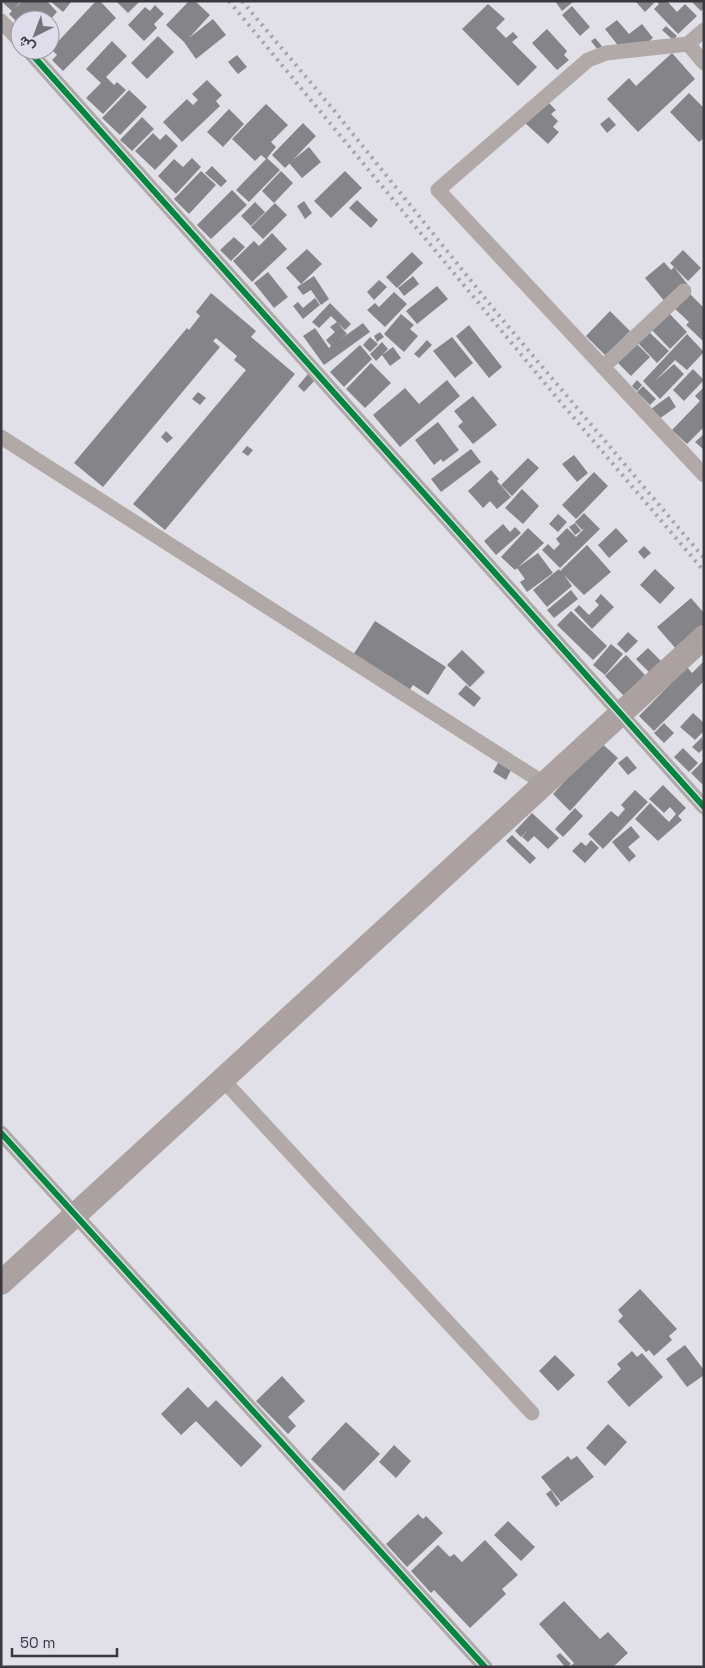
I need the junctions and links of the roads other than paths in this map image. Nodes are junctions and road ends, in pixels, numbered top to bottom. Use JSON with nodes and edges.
{"nodes":[{"id":1,"x":1,"y":20,"type":"edge"},
{"id":2,"x":10,"y":30,"type":"edge"},
{"id":3,"x":704,"y":30,"type":"edge"},
{"id":4,"x":688,"y":44,"type":"junction"},
{"id":5,"x":37,"y":60,"type":"edge"},
{"id":6,"x":704,"y":63,"type":"edge"},
{"id":7,"x":684,"y":291,"type":"dead end"},
{"id":8,"x":603,"y":367,"type":"junction"},
{"id":9,"x":1,"y":437,"type":"edge"},
{"id":10,"x":704,"y":475,"type":"edge"},
{"id":11,"x":704,"y":637,"type":"edge"},
{"id":12,"x":620,"y":715,"type":"junction"},
{"id":13,"x":545,"y":784,"type":"junction"},
{"id":14,"x":704,"y":807,"type":"edge"},
{"id":15,"x":223,"y":1080,"type":"junction"},
{"id":16,"x":1,"y":1133,"type":"edge"},
{"id":17,"x":76,"y":1216,"type":"junction"},
{"id":18,"x":1,"y":1283,"type":"edge"},
{"id":19,"x":532,"y":1413,"type":"dead end"},
{"id":20,"x":485,"y":1667,"type":"edge"}],
"edges":[{"from":1,"to":2,"type":"street"},
{"from":3,"to":4,"type":"street"},
{"from":4,"to":6,"type":"street"},
{"from":4,"to":8,"type":"street"},
{"from":5,"to":12,"type":"street"},
{"from":7,"to":8,"type":"street"},
{"from":8,"to":10,"type":"street"},
{"from":9,"to":13,"type":"street"},
{"from":11,"to":12,"type":"main road"},
{"from":12,"to":13,"type":"main road"},
{"from":12,"to":14,"type":"street"},
{"from":13,"to":15,"type":"main road"},
{"from":15,"to":17,"type":"main road"},
{"from":15,"to":19,"type":"street"},
{"from":16,"to":17,"type":"street"},
{"from":17,"to":18,"type":"main road"},
{"from":17,"to":20,"type":"street"}]}
